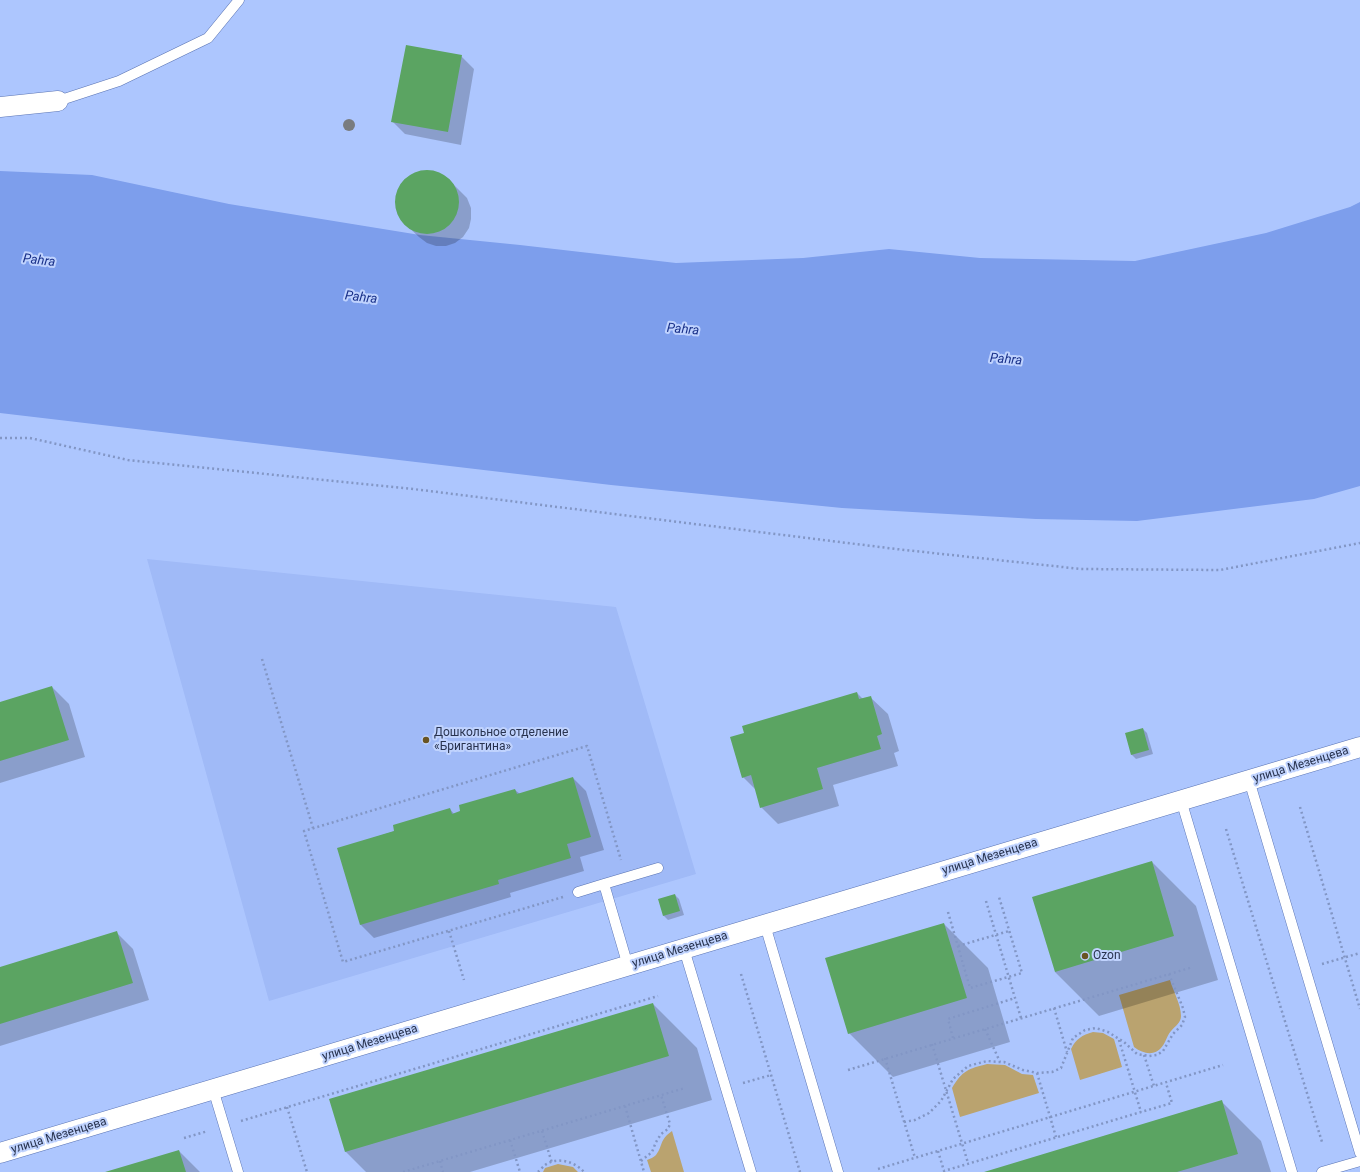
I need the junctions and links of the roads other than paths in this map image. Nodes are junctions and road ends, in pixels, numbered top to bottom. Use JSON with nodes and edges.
{"nodes":[{"id":1,"x":239,"y":0,"type":"edge"},
{"id":2,"x":58,"y":101,"type":"joint"},
{"id":3,"x":0,"y":107,"type":"edge"},
{"id":4,"x":1360,"y":747,"type":"edge"},
{"id":5,"x":1249,"y":780,"type":"junction"},
{"id":6,"x":1181,"y":800,"type":"junction"},
{"id":7,"x":658,"y":868,"type":"dead end"},
{"id":8,"x":604,"y":884,"type":"junction"},
{"id":9,"x":578,"y":892,"type":"road end"},
{"id":10,"x":765,"y":925,"type":"junction"},
{"id":11,"x":684,"y":949,"type":"junction"},
{"id":12,"x":628,"y":966,"type":"junction"},
{"id":13,"x":213,"y":1089,"type":"junction"},
{"id":14,"x":1360,"y":1152,"type":"edge"},
{"id":15,"x":0,"y":1153,"type":"edge"},
{"id":16,"x":1360,"y":1161,"type":"edge"},
{"id":17,"x":238,"y":1172,"type":"edge"},
{"id":18,"x":751,"y":1172,"type":"edge"},
{"id":19,"x":838,"y":1172,"type":"edge"},
{"id":20,"x":1292,"y":1172,"type":"edge"},
{"id":21,"x":1322,"y":1172,"type":"edge"}],
"edges":[{"from":1,"to":2,"type":"lane"},
{"from":2,"to":3,"type":"street"},
{"from":4,"to":5,"type":"street","name":"улица Мезенцева"},
{"from":5,"to":6,"type":"street","name":"улица Мезенцева"},
{"from":5,"to":14,"type":"lane"},
{"from":6,"to":10,"type":"street","name":"улица Мезенцева"},
{"from":6,"to":20,"type":"lane"},
{"from":7,"to":8,"type":"lane"},
{"from":8,"to":9,"type":"lane"},
{"from":8,"to":12,"type":"lane"},
{"from":10,"to":11,"type":"street","name":"улица Мезенцева"},
{"from":10,"to":19,"type":"lane"},
{"from":11,"to":12,"type":"street","name":"улица Мезенцева"},
{"from":11,"to":18,"type":"lane"},
{"from":12,"to":13,"type":"street","name":"улица Мезенцева"},
{"from":13,"to":15,"type":"street","name":"улица Мезенцева"},
{"from":13,"to":17,"type":"lane"},
{"from":16,"to":21,"type":"lane"}]}
